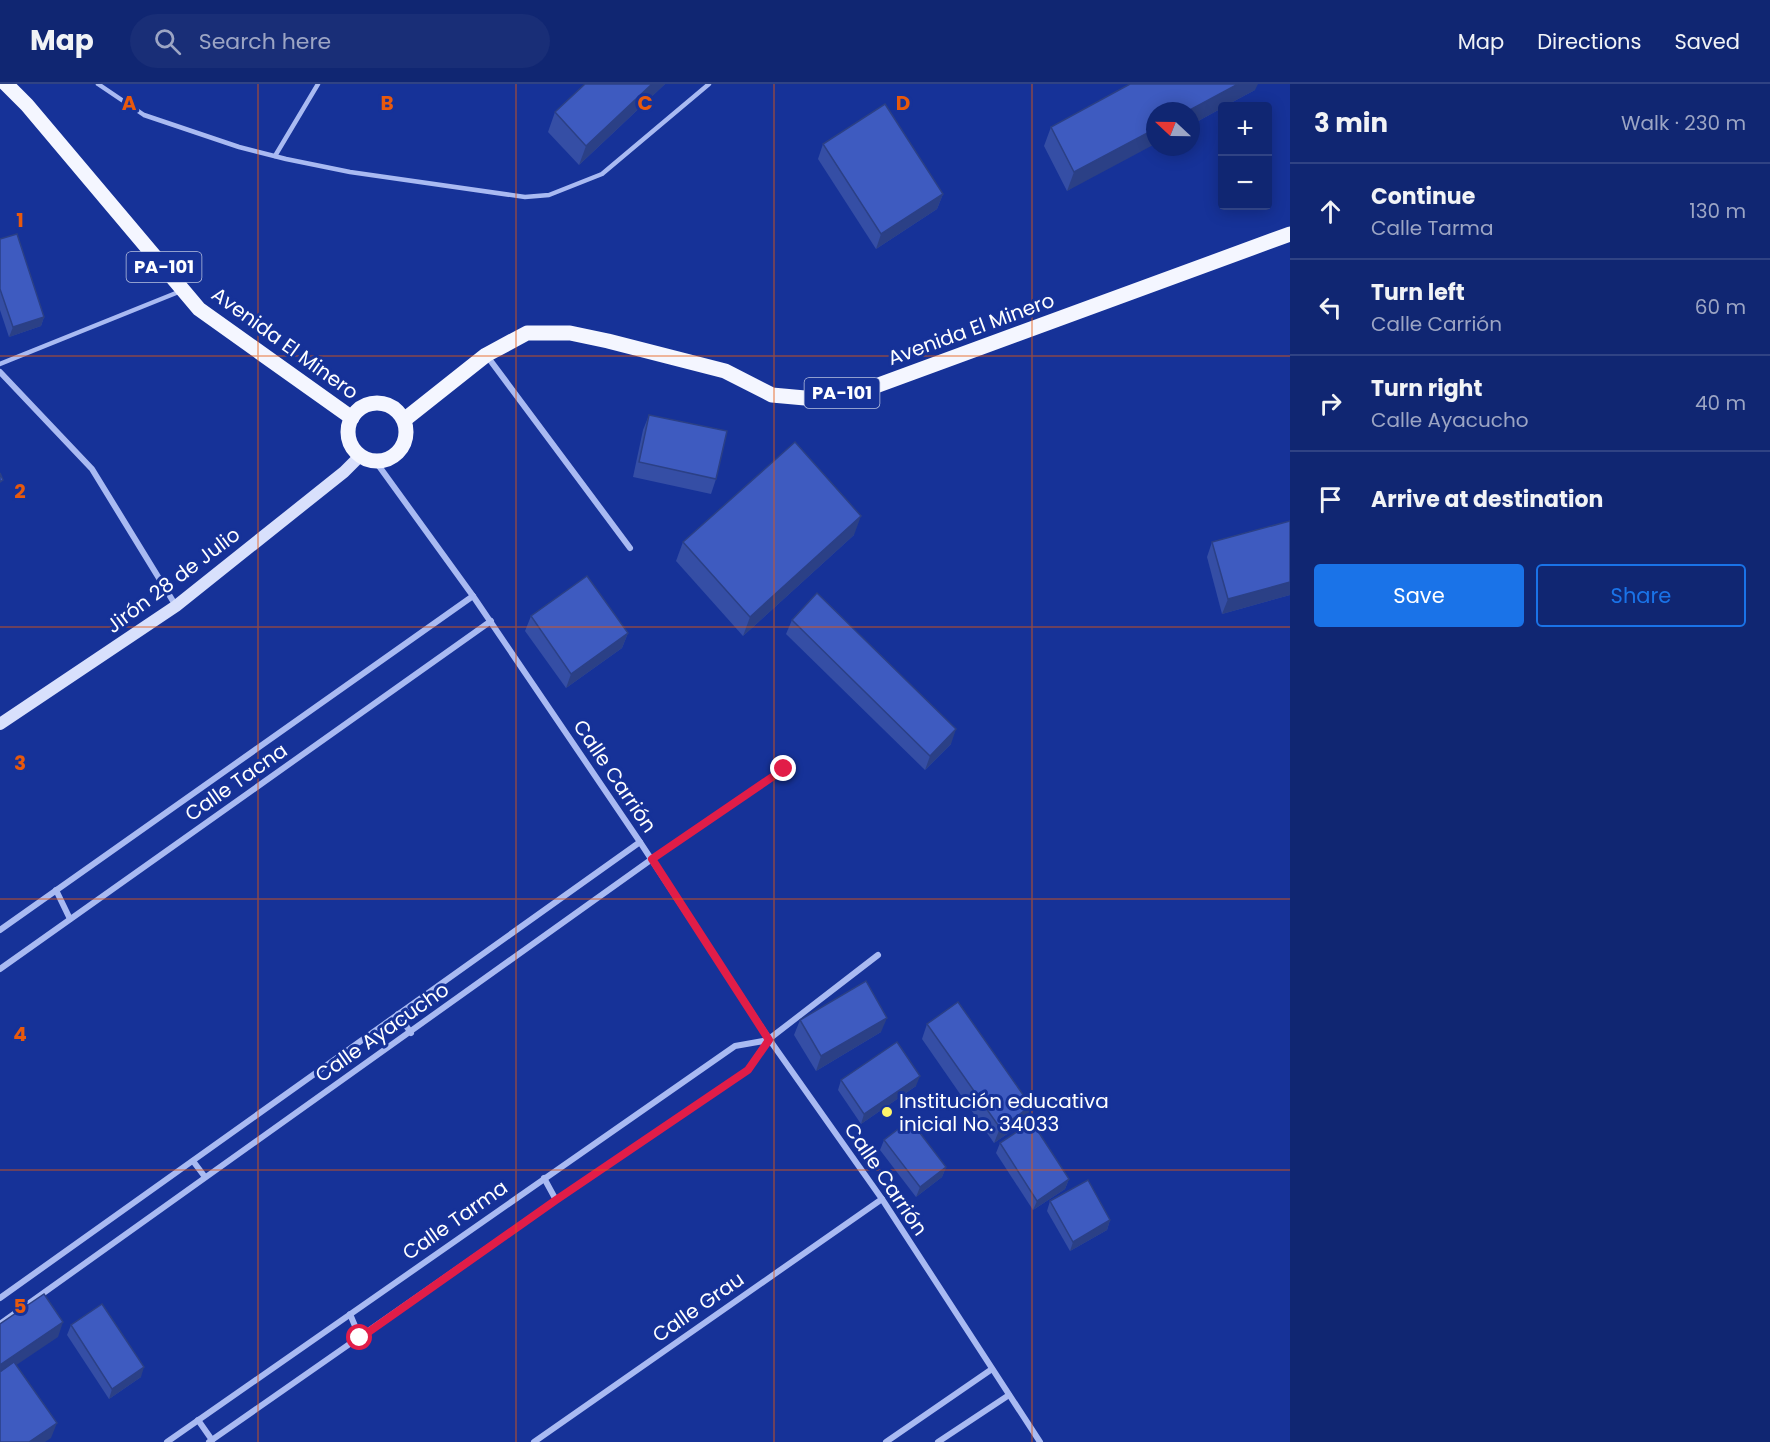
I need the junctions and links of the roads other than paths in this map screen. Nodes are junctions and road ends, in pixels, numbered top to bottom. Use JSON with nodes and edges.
{"nodes":[{"id":1,"x":6,"y":84,"type":"edge"},
{"id":2,"x":98,"y":84,"type":"edge"},
{"id":3,"x":318,"y":84,"type":"edge"},
{"id":4,"x":708,"y":84,"type":"edge"},
{"id":5,"x":275,"y":156,"type":"junction"},
{"id":6,"x":1290,"y":234,"type":"edge"},
{"id":7,"x":184,"y":290,"type":"junction"},
{"id":8,"x":486,"y":355,"type":"junction"},
{"id":9,"x":0,"y":364,"type":"edge"},
{"id":10,"x":0,"y":372,"type":"edge"},
{"id":11,"x":352,"y":418,"type":"junction"},
{"id":12,"x":404,"y":420,"type":"junction"},
{"id":13,"x":360,"y":456,"type":"junction"},
{"id":14,"x":376,"y":462,"type":"junction"},
{"id":15,"x":630,"y":548,"type":"dead end"},
{"id":16,"x":473,"y":596,"type":"junction"},
{"id":17,"x":176,"y":606,"type":"junction"},
{"id":18,"x":491,"y":621,"type":"junction"},
{"id":19,"x":0,"y":724,"type":"edge"},
{"id":20,"x":784,"y":769,"type":"dead end"},
{"id":21,"x":640,"y":842,"type":"junction"},
{"id":22,"x":652,"y":859,"type":"junction"},
{"id":23,"x":56,"y":890,"type":"junction"},
{"id":24,"x":70,"y":919,"type":"junction"},
{"id":25,"x":0,"y":930,"type":"edge"},
{"id":26,"x":878,"y":955,"type":"dead end"},
{"id":27,"x":0,"y":969,"type":"edge"},
{"id":28,"x":398,"y":1014,"type":"junction"},
{"id":29,"x":411,"y":1033,"type":"junction"},
{"id":30,"x":769,"y":1040,"type":"junction"},
{"id":31,"x":193,"y":1161,"type":"junction"},
{"id":32,"x":205,"y":1177,"type":"junction"},
{"id":33,"x":544,"y":1178,"type":"junction"},
{"id":34,"x":882,"y":1199,"type":"junction"},
{"id":35,"x":556,"y":1200,"type":"junction"},
{"id":36,"x":0,"y":1298,"type":"edge"},
{"id":37,"x":350,"y":1314,"type":"junction"},
{"id":38,"x":0,"y":1324,"type":"edge"},
{"id":39,"x":360,"y":1338,"type":"junction"},
{"id":40,"x":992,"y":1369,"type":"junction"},
{"id":41,"x":1009,"y":1395,"type":"junction"},
{"id":42,"x":198,"y":1420,"type":"junction"},
{"id":43,"x":210,"y":1441,"type":"edge"},
{"id":44,"x":167,"y":1442,"type":"edge"},
{"id":45,"x":534,"y":1442,"type":"edge"},
{"id":46,"x":886,"y":1442,"type":"edge"},
{"id":47,"x":938,"y":1442,"type":"edge"},
{"id":48,"x":1040,"y":1442,"type":"edge"}],
"edges":[{"from":1,"to":7,"type":"main road","name":"Avenida El Minero","number":"PA-101"},
{"from":2,"to":5,"type":"lane"},
{"from":3,"to":5,"type":"lane"},
{"from":4,"to":5,"type":"lane"},
{"from":6,"to":8,"type":"main road","name":"Avenida El Minero","number":"PA-101"},
{"from":7,"to":9,"type":"lane"},
{"from":7,"to":11,"type":"main road","name":"Avenida El Minero","number":"PA-101"},
{"from":8,"to":12,"type":"main road","name":"Avenida El Minero","number":"PA-101"},
{"from":8,"to":15,"type":"street"},
{"from":10,"to":17,"type":"street"},
{"from":11,"to":12,"type":"main road"},
{"from":11,"to":13,"type":"main road"},
{"from":12,"to":14,"type":"main road"},
{"from":13,"to":14,"type":"main road"},
{"from":13,"to":17,"type":"street","name":"Jirón 28 de Julio"},
{"from":14,"to":16,"type":"street","name":"Calle Carrión"},
{"from":16,"to":18,"type":"street","name":"Calle Carrión"},
{"from":16,"to":23,"type":"street","name":"Calle Tacna"},
{"from":17,"to":19,"type":"street","name":"Jirón 28 de Julio"},
{"from":18,"to":21,"type":"street","name":"Calle Carrión"},
{"from":18,"to":24,"type":"street","name":"Calle Tacna"},
{"from":20,"to":22,"type":"street","name":"Calle Ayacucho"},
{"from":21,"to":22,"type":"street","name":"Calle Carrión"},
{"from":21,"to":28,"type":"street","name":"Calle Ayacucho"},
{"from":22,"to":29,"type":"street","name":"Calle Ayacucho"},
{"from":22,"to":30,"type":"street","name":"Calle Carrión"},
{"from":23,"to":24,"type":"street"},
{"from":23,"to":25,"type":"street","name":"Calle Tacna"},
{"from":24,"to":27,"type":"street","name":"Calle Tacna"},
{"from":26,"to":30,"type":"street","name":"Calle Tarma"},
{"from":28,"to":29,"type":"street"},
{"from":28,"to":31,"type":"street","name":"Calle Ayacucho"},
{"from":29,"to":32,"type":"street","name":"Calle Ayacucho"},
{"from":30,"to":33,"type":"street","name":"Calle Tarma"},
{"from":30,"to":34,"type":"street","name":"Calle Carrión"},
{"from":30,"to":35,"type":"street","name":"Calle Tarma"},
{"from":31,"to":32,"type":"street"},
{"from":31,"to":36,"type":"street","name":"Calle Ayacucho"},
{"from":32,"to":38,"type":"street","name":"Calle Ayacucho"},
{"from":33,"to":35,"type":"street"},
{"from":33,"to":37,"type":"street","name":"Calle Tarma"},
{"from":34,"to":40,"type":"street","name":"Calle Carrión"},
{"from":34,"to":45,"type":"street","name":"Calle Grau"},
{"from":35,"to":39,"type":"street","name":"Calle Tarma"},
{"from":37,"to":39,"type":"street"},
{"from":37,"to":42,"type":"street","name":"Calle Tarma"},
{"from":39,"to":43,"type":"street","name":"Calle Tarma"},
{"from":40,"to":41,"type":"street","name":"Calle Carrión"},
{"from":40,"to":46,"type":"street"},
{"from":41,"to":47,"type":"street"},
{"from":41,"to":48,"type":"street","name":"Calle Carrión"},
{"from":42,"to":43,"type":"street"},
{"from":42,"to":44,"type":"street","name":"Calle Tarma"}]}
